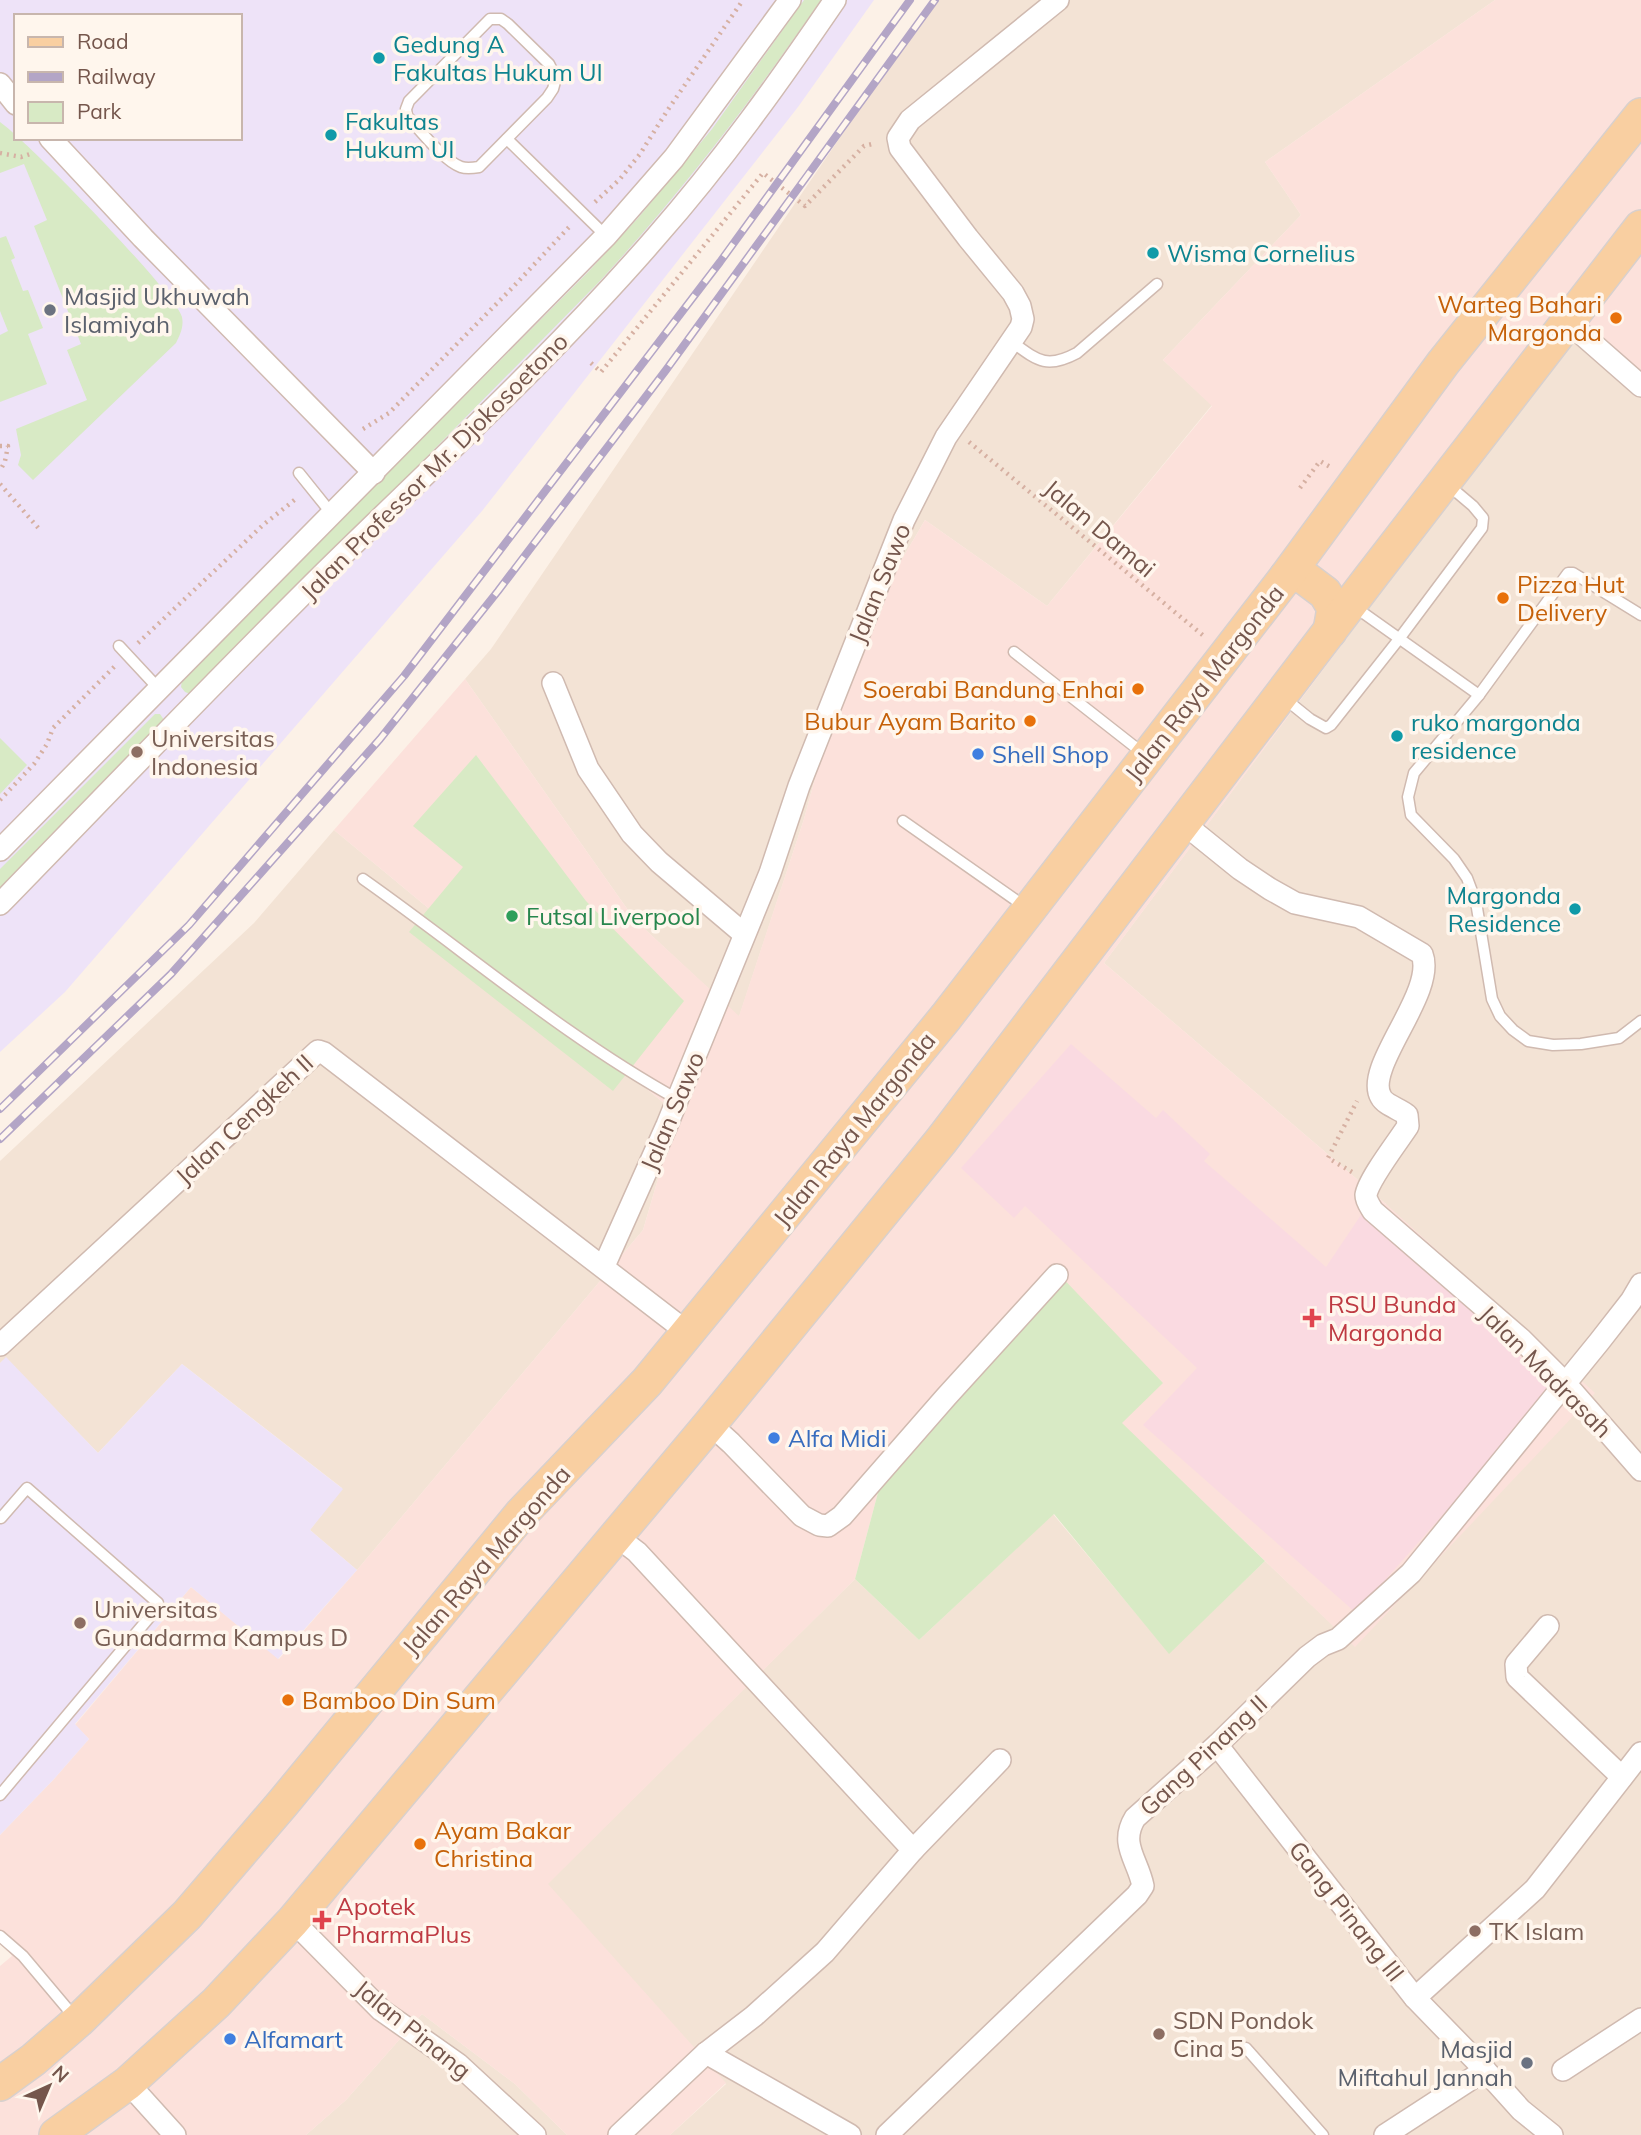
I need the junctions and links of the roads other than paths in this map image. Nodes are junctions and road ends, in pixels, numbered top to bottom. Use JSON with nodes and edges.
{"nodes":[{"id":1,"x":790,"y":0,"type":"edge"},
{"id":2,"x":835,"y":0,"type":"edge"},
{"id":3,"x":1058,"y":0,"type":"edge"},
{"id":4,"x":0,"y":84,"type":"edge"},
{"id":5,"x":14,"y":102,"type":"edge"},
{"id":6,"x":1641,"y":115,"type":"edge"},
{"id":7,"x":507,"y":139,"type":"junction"},
{"id":8,"x":52,"y":140,"type":"edge"},
{"id":9,"x":1641,"y":227,"type":"edge"},
{"id":10,"x":606,"y":236,"type":"junction"},
{"id":11,"x":1157,"y":284,"type":"dead end"},
{"id":12,"x":1568,"y":322,"type":"junction"},
{"id":13,"x":1012,"y":342,"type":"junction"},
{"id":14,"x":1641,"y":386,"type":"edge"},
{"id":15,"x":374,"y":473,"type":"junction"},
{"id":16,"x":299,"y":474,"type":"dead end"},
{"id":17,"x":1445,"y":482,"type":"junction"},
{"id":18,"x":332,"y":514,"type":"junction"},
{"id":19,"x":1314,"y":540,"type":"junction"},
{"id":20,"x":1286,"y":577,"type":"junction"},
{"id":21,"x":1370,"y":578,"type":"junction"},
{"id":22,"x":1351,"y":604,"type":"junction"},
{"id":23,"x":1641,"y":615,"type":"edge"},
{"id":24,"x":1330,"y":631,"type":"junction"},
{"id":25,"x":1399,"y":639,"type":"junction"},
{"id":26,"x":123,"y":650,"type":"road end"},
{"id":27,"x":1014,"y":652,"type":"dead end"},
{"id":28,"x":553,"y":683,"type":"dead end"},
{"id":29,"x":159,"y":689,"type":"junction"},
{"id":30,"x":1479,"y":695,"type":"junction"},
{"id":31,"x":1281,"y":696,"type":"junction"},
{"id":32,"x":183,"y":716,"type":"junction"},
{"id":33,"x":1147,"y":755,"type":"junction"},
{"id":34,"x":903,"y":821,"type":"dead end"},
{"id":35,"x":1183,"y":823,"type":"junction"},
{"id":36,"x":0,"y":850,"type":"edge"},
{"id":37,"x":363,"y":879,"type":"dead end"},
{"id":38,"x":0,"y":904,"type":"edge"},
{"id":39,"x":1030,"y":909,"type":"junction"},
{"id":40,"x":744,"y":934,"type":"junction"},
{"id":41,"x":1641,"y":1021,"type":"edge"},
{"id":42,"x":677,"y":1099,"type":"junction"},
{"id":43,"x":604,"y":1266,"type":"junction"},
{"id":44,"x":1058,"y":1275,"type":"dead end"},
{"id":45,"x":1641,"y":1284,"type":"edge"},
{"id":46,"x":687,"y":1332,"type":"junction"},
{"id":47,"x":0,"y":1345,"type":"edge"},
{"id":48,"x":1564,"y":1382,"type":"junction"},
{"id":49,"x":710,"y":1424,"type":"junction"},
{"id":50,"x":1641,"y":1470,"type":"edge"},
{"id":51,"x":1,"y":1518,"type":"edge"},
{"id":52,"x":616,"y":1536,"type":"junction"},
{"id":53,"x":1548,"y":1626,"type":"dead end"},
{"id":54,"x":1217,"y":1745,"type":"junction"},
{"id":55,"x":1641,"y":1753,"type":"edge"},
{"id":56,"x":1000,"y":1760,"type":"dead end"},
{"id":57,"x":0,"y":1775,"type":"edge"},
{"id":58,"x":1622,"y":1777,"type":"junction"},
{"id":59,"x":9,"y":1783,"type":"junction"},
{"id":60,"x":0,"y":1795,"type":"edge"},
{"id":61,"x":913,"y":1850,"type":"junction"},
{"id":62,"x":293,"y":1921,"type":"junction"},
{"id":63,"x":0,"y":1936,"type":"edge"},
{"id":64,"x":1415,"y":1998,"type":"junction"},
{"id":65,"x":1641,"y":2020,"type":"edge"},
{"id":66,"x":78,"y":2021,"type":"junction"},
{"id":67,"x":1246,"y":2048,"type":"dead end"},
{"id":68,"x":706,"y":2053,"type":"junction"},
{"id":69,"x":1485,"y":2070,"type":"junction"},
{"id":70,"x":1563,"y":2070,"type":"dead end"},
{"id":71,"x":128,"y":2083,"type":"junction"},
{"id":72,"x":0,"y":2084,"type":"edge"},
{"id":73,"x":56,"y":2135,"type":"edge"},
{"id":74,"x":176,"y":2135,"type":"edge"},
{"id":75,"x":536,"y":2135,"type":"edge"},
{"id":76,"x":619,"y":2135,"type":"edge"},
{"id":77,"x":850,"y":2135,"type":"edge"},
{"id":78,"x":887,"y":2135,"type":"edge"},
{"id":79,"x":1323,"y":2135,"type":"edge"},
{"id":80,"x":1385,"y":2135,"type":"edge"},
{"id":81,"x":1552,"y":2135,"type":"edge"}],
"edges":[{"from":1,"to":10,"type":"street","name":"Jalan Professor Mr. Djokosoetono"},
{"from":2,"to":32,"type":"street","name":"Jalan Professor Mr. Djokosoetono"},
{"from":3,"to":13,"type":"street","name":"Jalan Sawo"},
{"from":4,"to":5,"type":"street"},
{"from":6,"to":19,"type":"main road","name":"Jalan Raya Margonda"},
{"from":7,"to":7,"type":"lane"},
{"from":7,"to":10,"type":"lane"},
{"from":8,"to":15,"type":"street"},
{"from":9,"to":12,"type":"main road"},
{"from":10,"to":15,"type":"street","name":"Jalan Professor Mr. Djokosoetono"},
{"from":11,"to":13,"type":"lane"},
{"from":12,"to":14,"type":"street"},
{"from":12,"to":17,"type":"main road"},
{"from":13,"to":40,"type":"street","name":"Jalan Sawo"},
{"from":15,"to":18,"type":"street","name":"Jalan Professor Mr. Djokosoetono"},
{"from":16,"to":18,"type":"lane"},
{"from":17,"to":21,"type":"main road"},
{"from":17,"to":25,"type":"lane"},
{"from":18,"to":29,"type":"street","name":"Jalan Professor Mr. Djokosoetono"},
{"from":19,"to":20,"type":"main road","name":"Jalan Raya Margonda"},
{"from":19,"to":21,"type":"main road"},
{"from":20,"to":24,"type":"main road"},
{"from":20,"to":33,"type":"main road","name":"Jalan Raya Margonda"},
{"from":21,"to":22,"type":"main road"},
{"from":22,"to":24,"type":"main road"},
{"from":22,"to":25,"type":"lane"},
{"from":23,"to":30,"type":"lane"},
{"from":24,"to":31,"type":"main road"},
{"from":25,"to":30,"type":"lane"},
{"from":25,"to":31,"type":"lane"},
{"from":26,"to":29,"type":"lane"},
{"from":27,"to":33,"type":"lane"},
{"from":28,"to":40,"type":"street"},
{"from":29,"to":32,"type":"street"},
{"from":29,"to":36,"type":"street","name":"Jalan Professor Mr. Djokosoetono"},
{"from":30,"to":41,"type":"lane"},
{"from":31,"to":35,"type":"main road"},
{"from":32,"to":38,"type":"street","name":"Jalan Professor Mr. Djokosoetono"},
{"from":33,"to":39,"type":"main road","name":"Jalan Raya Margonda"},
{"from":34,"to":39,"type":"lane"},
{"from":35,"to":48,"type":"street","name":"Jalan Madrasah"},
{"from":35,"to":49,"type":"main road"},
{"from":37,"to":42,"type":"lane"},
{"from":39,"to":46,"type":"main road","name":"Jalan Raya Margonda"},
{"from":40,"to":42,"type":"street","name":"Jalan Sawo"},
{"from":42,"to":43,"type":"street","name":"Jalan Sawo"},
{"from":43,"to":46,"type":"street"},
{"from":43,"to":47,"type":"street","name":"Jalan Cengkeh II"},
{"from":44,"to":49,"type":"street"},
{"from":45,"to":48,"type":"street","name":"Gang Pinang II"},
{"from":46,"to":66,"type":"main road","name":"Jalan Raya Margonda"},
{"from":48,"to":50,"type":"street","name":"Jalan Madrasah"},
{"from":48,"to":54,"type":"street","name":"Gang Pinang II"},
{"from":49,"to":52,"type":"main road"},
{"from":51,"to":59,"type":"lane"},
{"from":52,"to":61,"type":"street"},
{"from":52,"to":62,"type":"main road"},
{"from":53,"to":58,"type":"street"},
{"from":54,"to":64,"type":"street","name":"Gang Pinang III"},
{"from":54,"to":78,"type":"street","name":"Gang Pinang II"},
{"from":55,"to":58,"type":"street"},
{"from":56,"to":61,"type":"street"},
{"from":57,"to":59,"type":"lane"},
{"from":58,"to":64,"type":"street"},
{"from":59,"to":60,"type":"lane"},
{"from":61,"to":68,"type":"street"},
{"from":62,"to":71,"type":"main road"},
{"from":62,"to":75,"type":"street","name":"Jalan Pinang"},
{"from":63,"to":66,"type":"lane"},
{"from":64,"to":69,"type":"street","name":"Gang Pinang III"},
{"from":65,"to":70,"type":"street"},
{"from":66,"to":72,"type":"main road","name":"Jalan Raya Margonda"},
{"from":67,"to":79,"type":"lane"},
{"from":68,"to":76,"type":"street"},
{"from":68,"to":77,"type":"street"},
{"from":69,"to":80,"type":"street"},
{"from":69,"to":81,"type":"street","name":"Gang Pinang III"},
{"from":71,"to":73,"type":"main road"},
{"from":71,"to":74,"type":"street"}]}
